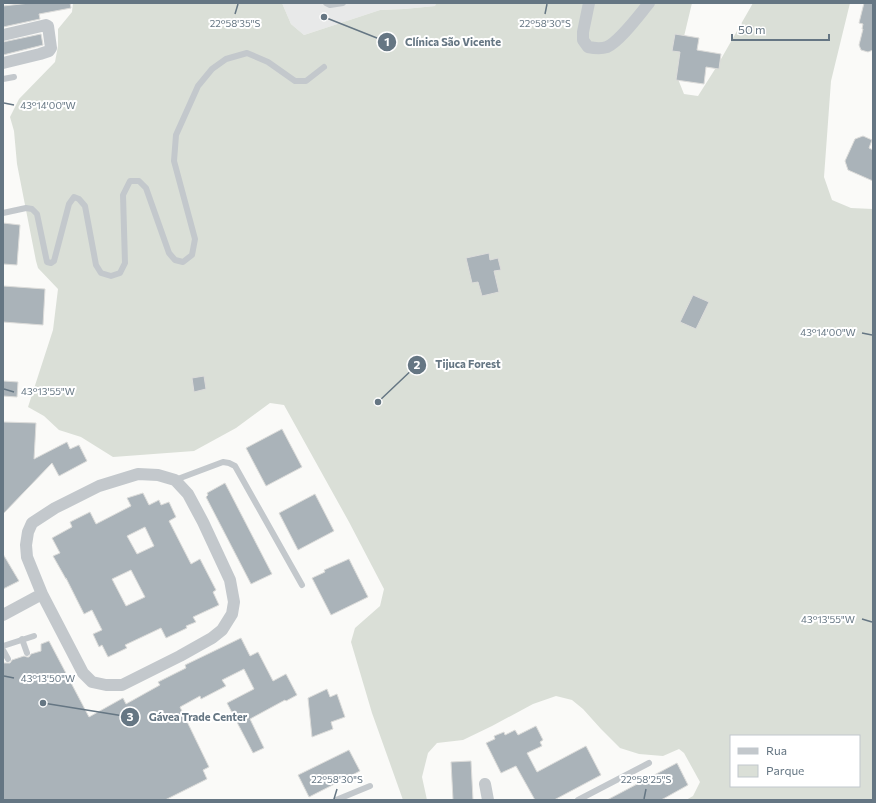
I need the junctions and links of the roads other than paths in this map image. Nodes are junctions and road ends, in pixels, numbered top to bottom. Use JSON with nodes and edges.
{"nodes":[{"id":1,"x":326,"y":3,"type":"edge"},
{"id":2,"x":342,"y":3,"type":"edge"},
{"id":3,"x":589,"y":3,"type":"edge"},
{"id":4,"x":649,"y":3,"type":"edge"},
{"id":5,"x":3,"y":35,"type":"edge"},
{"id":6,"x":3,"y":63,"type":"edge"},
{"id":7,"x":324,"y":67,"type":"dead end"},
{"id":8,"x":14,"y":76,"type":"dead end"},
{"id":9,"x":3,"y":79,"type":"edge"},
{"id":10,"x":3,"y":213,"type":"edge"},
{"id":11,"x":175,"y":480,"type":"junction"},
{"id":12,"x":302,"y":585,"type":"dead end"},
{"id":13,"x":42,"y":594,"type":"junction"},
{"id":14,"x":3,"y":615,"type":"edge"},
{"id":15,"x":34,"y":636,"type":"dead end"},
{"id":16,"x":22,"y":639,"type":"junction"},
{"id":17,"x":3,"y":646,"type":"edge"},
{"id":18,"x":3,"y":650,"type":"edge"},
{"id":19,"x":28,"y":653,"type":"dead end"},
{"id":20,"x":8,"y":659,"type":"dead end"},
{"id":21,"x":649,"y":763,"type":"dead end"},
{"id":22,"x":485,"y":784,"type":"dead end"},
{"id":23,"x":370,"y":786,"type":"dead end"},
{"id":24,"x":336,"y":800,"type":"edge"},
{"id":25,"x":488,"y":800,"type":"edge"},
{"id":26,"x":578,"y":800,"type":"edge"}],
"edges":[{"from":1,"to":2,"type":"lane"},
{"from":3,"to":4,"type":"street"},
{"from":5,"to":6,"type":"street"},
{"from":7,"to":10,"type":"lane"},
{"from":8,"to":9,"type":"lane"},
{"from":11,"to":12,"type":"lane"},
{"from":11,"to":13,"type":"street"},
{"from":11,"to":13,"type":"street"},
{"from":13,"to":14,"type":"street"},
{"from":15,"to":16,"type":"lane"},
{"from":16,"to":17,"type":"lane"},
{"from":16,"to":19,"type":"lane"},
{"from":18,"to":20,"type":"lane"},
{"from":21,"to":26,"type":"lane"},
{"from":22,"to":25,"type":"street"},
{"from":23,"to":24,"type":"lane"}]}
